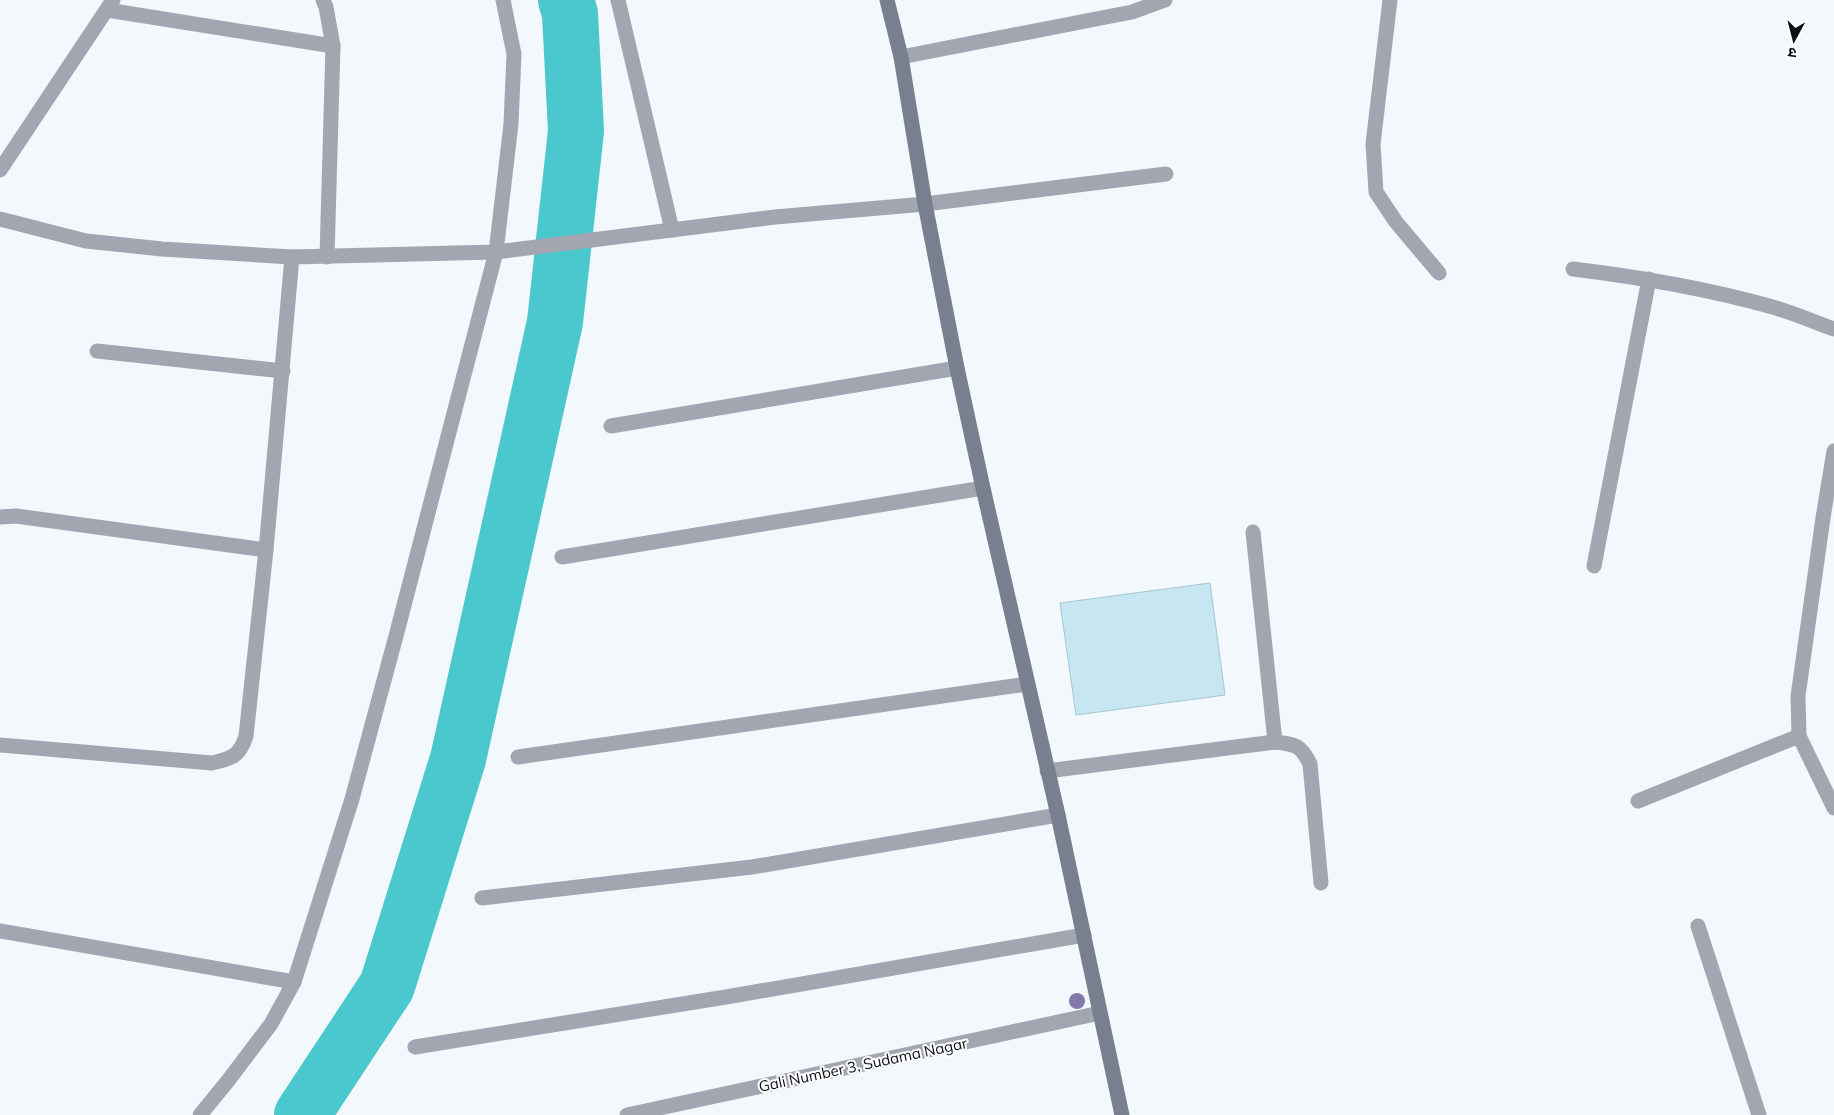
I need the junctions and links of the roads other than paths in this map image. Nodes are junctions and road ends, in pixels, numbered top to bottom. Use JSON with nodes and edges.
{"nodes":[{"id":1,"x":323,"y":0,"type":"edge"},
{"id":2,"x":503,"y":0,"type":"edge"},
{"id":3,"x":618,"y":0,"type":"edge"},
{"id":4,"x":887,"y":0,"type":"edge"},
{"id":5,"x":1165,"y":0,"type":"edge"},
{"id":6,"x":1390,"y":0,"type":"edge"},
{"id":7,"x":110,"y":5,"type":"edge"},
{"id":8,"x":332,"y":46,"type":"junction"},
{"id":9,"x":901,"y":57,"type":"junction"},
{"id":10,"x":0,"y":170,"type":"edge"},
{"id":11,"x":1166,"y":174,"type":"dead end"},
{"id":12,"x":925,"y":204,"type":"junction"},
{"id":13,"x":0,"y":219,"type":"edge"},
{"id":14,"x":672,"y":230,"type":"junction"},
{"id":15,"x":496,"y":252,"type":"junction"},
{"id":16,"x":326,"y":256,"type":"junction"},
{"id":17,"x":292,"y":257,"type":"junction"},
{"id":18,"x":1573,"y":269,"type":"dead end"},
{"id":19,"x":1439,"y":273,"type":"dead end"},
{"id":20,"x":1649,"y":278,"type":"junction"},
{"id":21,"x":1834,"y":329,"type":"edge"},
{"id":22,"x":97,"y":351,"type":"dead end"},
{"id":23,"x":957,"y":368,"type":"junction"},
{"id":24,"x":283,"y":370,"type":"junction"},
{"id":25,"x":611,"y":426,"type":"dead end"},
{"id":26,"x":1834,"y":451,"type":"edge"},
{"id":27,"x":983,"y":488,"type":"junction"},
{"id":28,"x":0,"y":517,"type":"edge"},
{"id":29,"x":1828,"y":519,"type":"edge"},
{"id":30,"x":1253,"y":532,"type":"dead end"},
{"id":31,"x":266,"y":550,"type":"junction"},
{"id":32,"x":562,"y":557,"type":"dead end"},
{"id":33,"x":1594,"y":566,"type":"dead end"},
{"id":34,"x":1027,"y":684,"type":"junction"},
{"id":35,"x":1799,"y":736,"type":"junction"},
{"id":36,"x":1275,"y":742,"type":"junction"},
{"id":37,"x":0,"y":745,"type":"edge"},
{"id":38,"x":518,"y":757,"type":"dead end"},
{"id":39,"x":1047,"y":771,"type":"junction"},
{"id":40,"x":1638,"y":801,"type":"dead end"},
{"id":41,"x":1834,"y":808,"type":"edge"},
{"id":42,"x":1058,"y":814,"type":"junction"},
{"id":43,"x":1321,"y":883,"type":"dead end"},
{"id":44,"x":482,"y":898,"type":"dead end"},
{"id":45,"x":1698,"y":926,"type":"dead end"},
{"id":46,"x":0,"y":932,"type":"edge"},
{"id":47,"x":1084,"y":934,"type":"junction"},
{"id":48,"x":294,"y":982,"type":"junction"},
{"id":49,"x":1100,"y":1014,"type":"junction"},
{"id":50,"x":416,"y":1047,"type":"dead end"},
{"id":51,"x":651,"y":1113,"type":"edge"},
{"id":52,"x":200,"y":1115,"type":"edge"},
{"id":53,"x":627,"y":1115,"type":"edge"},
{"id":54,"x":1122,"y":1115,"type":"edge"},
{"id":55,"x":1759,"y":1115,"type":"edge"}],
"edges":[{"from":1,"to":8,"type":"street"},
{"from":2,"to":15,"type":"street"},
{"from":3,"to":14,"type":"street"},
{"from":4,"to":9,"type":"main road"},
{"from":5,"to":9,"type":"street"},
{"from":6,"to":19,"type":"street"},
{"from":7,"to":8,"type":"street"},
{"from":7,"to":10,"type":"street"},
{"from":8,"to":16,"type":"street"},
{"from":9,"to":12,"type":"main road"},
{"from":11,"to":12,"type":"street"},
{"from":12,"to":14,"type":"street"},
{"from":12,"to":23,"type":"main road"},
{"from":13,"to":17,"type":"street"},
{"from":14,"to":15,"type":"street"},
{"from":15,"to":16,"type":"street"},
{"from":15,"to":48,"type":"street"},
{"from":16,"to":17,"type":"street"},
{"from":17,"to":24,"type":"street"},
{"from":18,"to":20,"type":"street"},
{"from":20,"to":21,"type":"street"},
{"from":20,"to":33,"type":"street"},
{"from":22,"to":24,"type":"street"},
{"from":23,"to":25,"type":"street"},
{"from":23,"to":27,"type":"main road"},
{"from":24,"to":31,"type":"street"},
{"from":26,"to":29,"type":"street"},
{"from":27,"to":32,"type":"street"},
{"from":27,"to":34,"type":"main road"},
{"from":28,"to":31,"type":"street"},
{"from":29,"to":35,"type":"street"},
{"from":30,"to":36,"type":"street"},
{"from":31,"to":37,"type":"street"},
{"from":34,"to":38,"type":"street"},
{"from":34,"to":39,"type":"main road"},
{"from":35,"to":40,"type":"street"},
{"from":35,"to":41,"type":"street"},
{"from":36,"to":39,"type":"street"},
{"from":36,"to":43,"type":"street"},
{"from":39,"to":42,"type":"main road"},
{"from":42,"to":44,"type":"street"},
{"from":42,"to":47,"type":"main road"},
{"from":45,"to":55,"type":"street"},
{"from":46,"to":48,"type":"street"},
{"from":47,"to":49,"type":"main road"},
{"from":47,"to":50,"type":"street"},
{"from":48,"to":52,"type":"street"},
{"from":49,"to":51,"type":"street","name":"Gali Number 3, Sudama Nagar"},
{"from":49,"to":54,"type":"main road"},
{"from":51,"to":53,"type":"street","name":"Gali Number 3, Sudama Nagar"}]}
